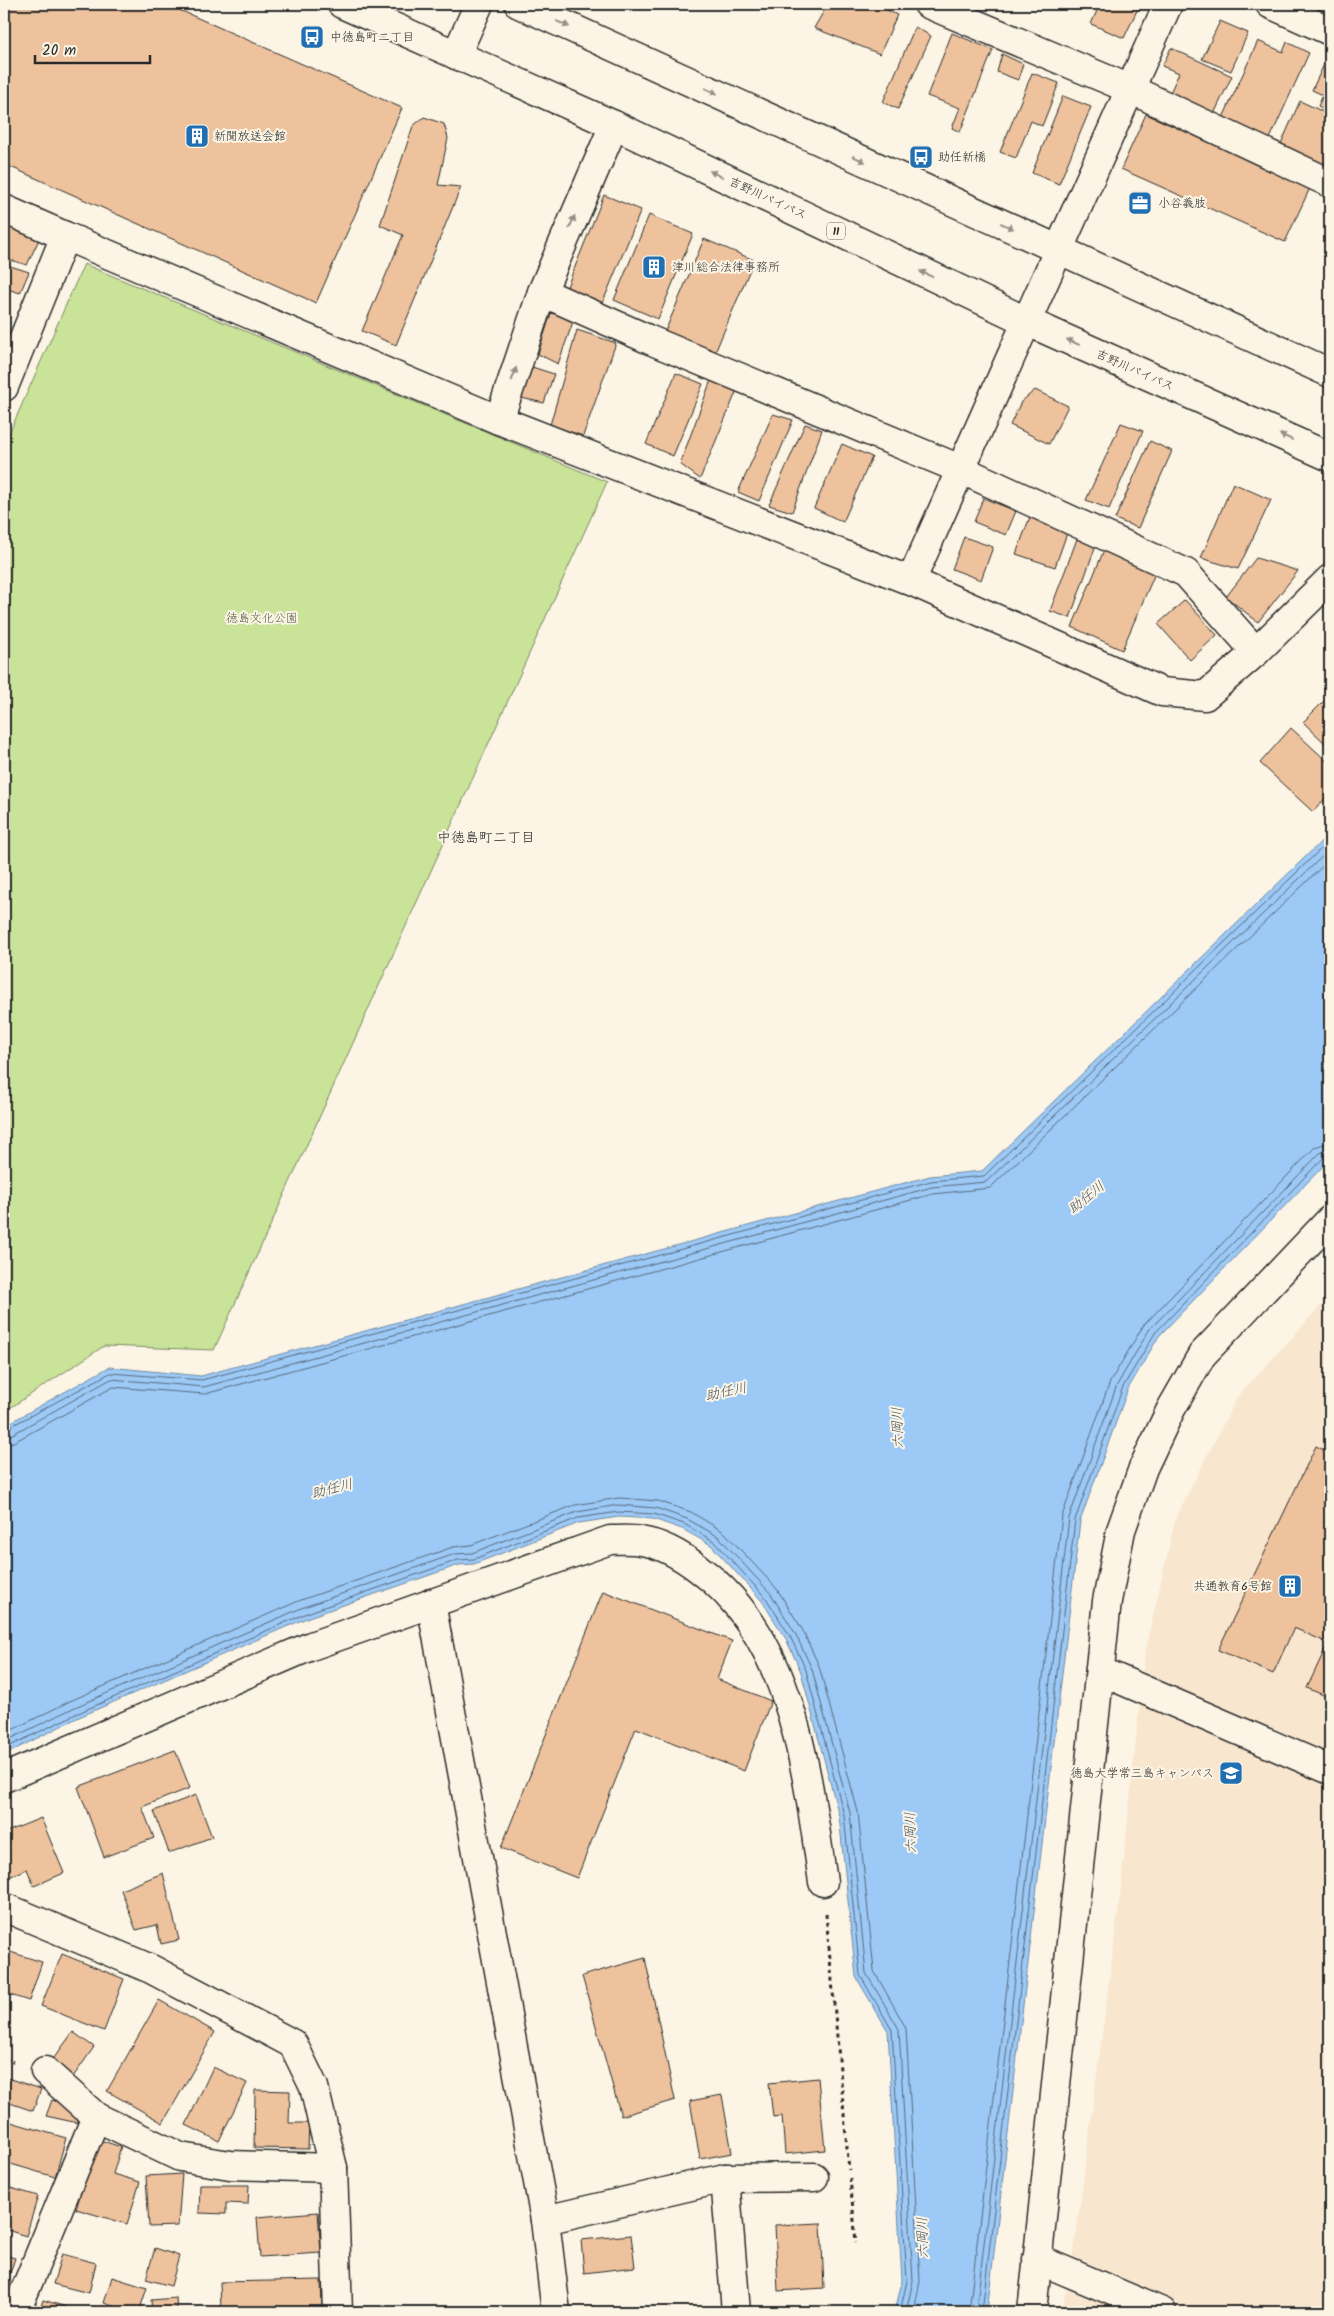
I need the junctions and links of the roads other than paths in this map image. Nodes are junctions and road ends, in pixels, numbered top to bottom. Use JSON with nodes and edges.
{"nodes":[{"id":1,"x":342,"y":4,"type":"edge"},
{"id":2,"x":479,"y":4,"type":"edge"},
{"id":3,"x":519,"y":4,"type":"edge"},
{"id":4,"x":928,"y":4,"type":"edge"},
{"id":5,"x":1168,"y":4,"type":"edge"},
{"id":6,"x":1270,"y":4,"type":"edge"},
{"id":7,"x":1330,"y":31,"type":"edge"},
{"id":8,"x":456,"y":55,"type":"junction"},
{"id":9,"x":1130,"y":89,"type":"junction"},
{"id":10,"x":614,"y":125,"type":"junction"},
{"id":11,"x":1330,"y":183,"type":"edge"},
{"id":12,"x":4,"y":209,"type":"edge"},
{"id":13,"x":65,"y":236,"type":"junction"},
{"id":14,"x":1058,"y":249,"type":"junction"},
{"id":15,"x":542,"y":292,"type":"junction"},
{"id":16,"x":1026,"y":321,"type":"junction"},
{"id":17,"x":1330,"y":373,"type":"edge"},
{"id":18,"x":4,"y":388,"type":"edge"},
{"id":19,"x":499,"y":420,"type":"junction"},
{"id":20,"x":1330,"y":457,"type":"edge"},
{"id":21,"x":960,"y":469,"type":"junction"},
{"id":22,"x":1330,"y":579,"type":"edge"},
{"id":23,"x":911,"y":581,"type":"junction"},
{"id":24,"x":1256,"y":652,"type":"junction"},
{"id":25,"x":1330,"y":1220,"type":"edge"},
{"id":26,"x":431,"y":1603,"type":"junction"},
{"id":27,"x":1100,"y":1671,"type":"junction"},
{"id":28,"x":1330,"y":1770,"type":"edge"},
{"id":29,"x":4,"y":1778,"type":"edge"},
{"id":30,"x":822,"y":1882,"type":"road end"},
{"id":31,"x":4,"y":1907,"type":"edge"},
{"id":32,"x":45,"y":2071,"type":"dead end"},
{"id":33,"x":96,"y":2117,"type":"junction"},
{"id":34,"x":333,"y":2168,"type":"junction"},
{"id":35,"x":814,"y":2177,"type":"dead end"},
{"id":36,"x":725,"y":2178,"type":"junction"},
{"id":37,"x":545,"y":2220,"type":"junction"},
{"id":38,"x":1037,"y":2258,"type":"junction"},
{"id":39,"x":16,"y":2312,"type":"edge"},
{"id":40,"x":338,"y":2312,"type":"edge"},
{"id":41,"x":556,"y":2312,"type":"edge"},
{"id":42,"x":736,"y":2312,"type":"edge"},
{"id":43,"x":1032,"y":2312,"type":"edge"},
{"id":44,"x":1162,"y":2312,"type":"edge"}],
"edges":[{"from":1,"to":8,"type":"main road","name":"吉野川バイパス","number":"11"},
{"from":2,"to":8,"type":"main road"},
{"from":3,"to":14,"type":"main road","one_way":true},
{"from":4,"to":9,"type":"main road"},
{"from":5,"to":9,"type":"main road"},
{"from":6,"to":7,"type":"main road"},
{"from":8,"to":10,"type":"main road","name":"吉野川バイパス","number":"11"},
{"from":9,"to":11,"type":"main road"},
{"from":9,"to":14,"type":"main road"},
{"from":15,"to":10,"type":"main road","one_way":true},
{"from":16,"to":10,"type":"main road","name":"吉野川バイパス","number":"11","one_way":true},
{"from":12,"to":13,"type":"main road"},
{"from":13,"to":18,"type":"main road"},
{"from":13,"to":19,"type":"main road"},
{"from":14,"to":16,"type":"main road"},
{"from":14,"to":17,"type":"main road"},
{"from":19,"to":15,"type":"main road","one_way":true},
{"from":15,"to":21,"type":"main road"},
{"from":20,"to":16,"type":"main road","name":"吉野川バイパス","number":"11","one_way":true},
{"from":16,"to":21,"type":"main road"},
{"from":19,"to":23,"type":"main road"},
{"from":21,"to":23,"type":"main road"},
{"from":21,"to":24,"type":"main road"},
{"from":22,"to":24,"type":"main road"},
{"from":23,"to":24,"type":"main road"},
{"from":25,"to":27,"type":"main road"},
{"from":26,"to":29,"type":"main road"},
{"from":26,"to":30,"type":"main road"},
{"from":26,"to":37,"type":"main road"},
{"from":27,"to":28,"type":"main road"},
{"from":27,"to":38,"type":"main road"},
{"from":31,"to":34,"type":"main road"},
{"from":32,"to":33,"type":"main road"},
{"from":33,"to":34,"type":"main road"},
{"from":33,"to":39,"type":"main road"},
{"from":34,"to":40,"type":"main road"},
{"from":35,"to":36,"type":"main road"},
{"from":36,"to":37,"type":"main road"},
{"from":36,"to":42,"type":"main road"},
{"from":37,"to":41,"type":"main road"},
{"from":38,"to":43,"type":"main road"},
{"from":38,"to":44,"type":"main road"}]}
